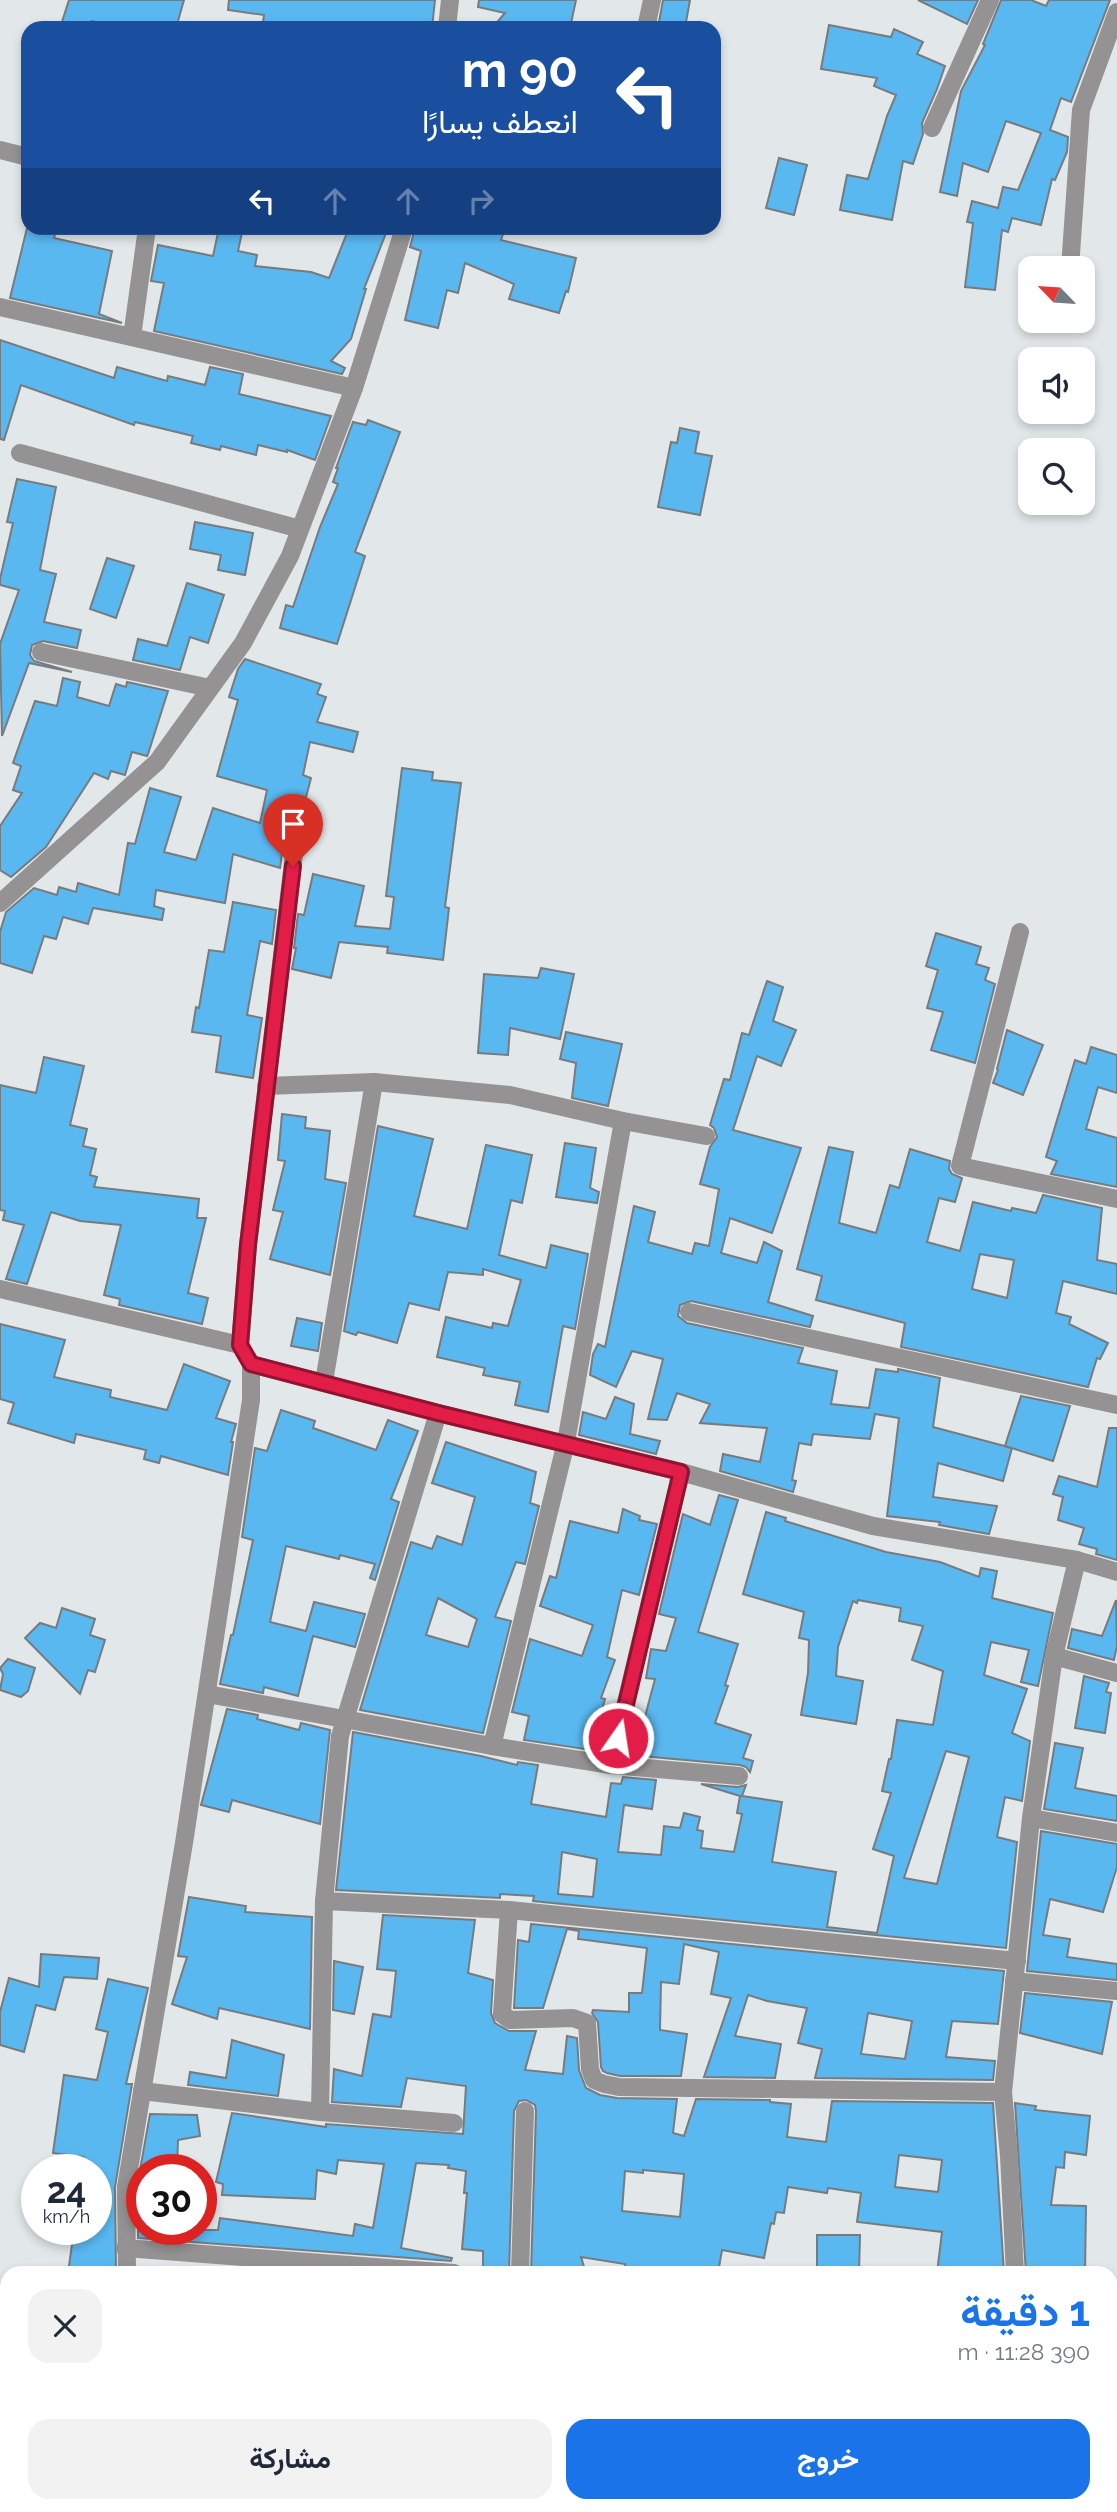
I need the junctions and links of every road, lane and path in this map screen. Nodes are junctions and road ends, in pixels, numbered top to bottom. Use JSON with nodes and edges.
{"nodes":[{"id":1,"x":450,"y":0,"type":"edge"},
{"id":2,"x":652,"y":0,"type":"edge"},
{"id":3,"x":990,"y":0,"type":"edge"},
{"id":4,"x":1117,"y":12,"type":"edge"},
{"id":5,"x":448,"y":21,"type":"edge"},
{"id":6,"x":648,"y":21,"type":"edge"},
{"id":7,"x":932,"y":128,"type":"dead end"},
{"id":8,"x":0,"y":150,"type":"edge"},
{"id":9,"x":21,"y":155,"type":"edge"},
{"id":10,"x":146,"y":235,"type":"edge"},
{"id":11,"x":402,"y":235,"type":"edge"},
{"id":12,"x":1071,"y":256,"type":"edge"},
{"id":13,"x":0,"y":307,"type":"edge"},
{"id":14,"x":132,"y":337,"type":"junction"},
{"id":15,"x":354,"y":388,"type":"junction"},
{"id":16,"x":20,"y":453,"type":"dead end"},
{"id":17,"x":300,"y":528,"type":"junction"},
{"id":18,"x":41,"y":652,"type":"dead end"},
{"id":19,"x":210,"y":688,"type":"junction"},
{"id":20,"x":299,"y":811,"type":"dead end"},
{"id":21,"x":0,"y":903,"type":"edge"},
{"id":22,"x":1020,"y":932,"type":"dead end"},
{"id":23,"x":374,"y":1082,"type":"junction"},
{"id":24,"x":267,"y":1086,"type":"junction"},
{"id":25,"x":623,"y":1121,"type":"junction"},
{"id":26,"x":706,"y":1136,"type":"dead end"},
{"id":27,"x":1117,"y":1199,"type":"edge"},
{"id":28,"x":0,"y":1289,"type":"edge"},
{"id":29,"x":689,"y":1312,"type":"dead end"},
{"id":30,"x":240,"y":1345,"type":"junction"},
{"id":31,"x":251,"y":1364,"type":"junction"},
{"id":32,"x":324,"y":1382,"type":"junction"},
{"id":33,"x":1117,"y":1405,"type":"edge"},
{"id":34,"x":438,"y":1413,"type":"junction"},
{"id":35,"x":566,"y":1442,"type":"junction"},
{"id":36,"x":681,"y":1472,"type":"junction"},
{"id":37,"x":1077,"y":1560,"type":"junction"},
{"id":38,"x":1117,"y":1572,"type":"edge"},
{"id":39,"x":1054,"y":1657,"type":"junction"},
{"id":40,"x":1117,"y":1673,"type":"edge"},
{"id":41,"x":207,"y":1694,"type":"junction"},
{"id":42,"x":346,"y":1719,"type":"junction"},
{"id":43,"x":492,"y":1746,"type":"junction"},
{"id":44,"x":611,"y":1765,"type":"junction"},
{"id":45,"x":739,"y":1776,"type":"dead end"},
{"id":46,"x":1031,"y":1818,"type":"junction"},
{"id":47,"x":1117,"y":1833,"type":"edge"},
{"id":48,"x":324,"y":1901,"type":"junction"},
{"id":49,"x":509,"y":1910,"type":"junction"},
{"id":50,"x":1017,"y":1961,"type":"junction"},
{"id":51,"x":1014,"y":1980,"type":"junction"},
{"id":52,"x":1117,"y":1991,"type":"edge"},
{"id":53,"x":142,"y":2091,"type":"junction"},
{"id":54,"x":1003,"y":2092,"type":"junction"},
{"id":55,"x":525,"y":2111,"type":"dead end"},
{"id":56,"x":320,"y":2112,"type":"junction"},
{"id":57,"x":454,"y":2123,"type":"dead end"},
{"id":58,"x":125,"y":2248,"type":"junction"},
{"id":59,"x":126,"y":2266,"type":"edge"},
{"id":60,"x":362,"y":2266,"type":"edge"},
{"id":61,"x":520,"y":2266,"type":"edge"},
{"id":62,"x":1015,"y":2266,"type":"edge"}],
"edges":[{"from":1,"to":5,"type":"street"},
{"from":2,"to":6,"type":"street"},
{"from":3,"to":7,"type":"street"},
{"from":4,"to":12,"type":"street"},
{"from":8,"to":9,"type":"street"},
{"from":10,"to":14,"type":"street"},
{"from":11,"to":15,"type":"street"},
{"from":13,"to":14,"type":"street"},
{"from":14,"to":15,"type":"street"},
{"from":15,"to":17,"type":"street"},
{"from":16,"to":17,"type":"street"},
{"from":17,"to":19,"type":"street"},
{"from":18,"to":19,"type":"street"},
{"from":19,"to":21,"type":"street"},
{"from":20,"to":24,"type":"street"},
{"from":22,"to":27,"type":"street"},
{"from":23,"to":24,"type":"street"},
{"from":23,"to":25,"type":"street"},
{"from":23,"to":32,"type":"street"},
{"from":24,"to":30,"type":"street"},
{"from":25,"to":26,"type":"street"},
{"from":25,"to":35,"type":"street"},
{"from":28,"to":30,"type":"street"},
{"from":29,"to":33,"type":"street"},
{"from":30,"to":31,"type":"street"},
{"from":31,"to":32,"type":"street"},
{"from":31,"to":41,"type":"street"},
{"from":32,"to":34,"type":"street"},
{"from":34,"to":35,"type":"street"},
{"from":34,"to":42,"type":"street"},
{"from":35,"to":36,"type":"street"},
{"from":35,"to":43,"type":"street"},
{"from":36,"to":37,"type":"street"},
{"from":36,"to":44,"type":"street"},
{"from":37,"to":38,"type":"street"},
{"from":37,"to":39,"type":"street"},
{"from":39,"to":40,"type":"street"},
{"from":39,"to":46,"type":"street"},
{"from":41,"to":42,"type":"street"},
{"from":41,"to":53,"type":"street"},
{"from":42,"to":43,"type":"street"},
{"from":42,"to":48,"type":"street"},
{"from":43,"to":44,"type":"street"},
{"from":44,"to":45,"type":"street"},
{"from":46,"to":47,"type":"street"},
{"from":46,"to":50,"type":"street"},
{"from":48,"to":49,"type":"street"},
{"from":48,"to":56,"type":"street"},
{"from":49,"to":50,"type":"street"},
{"from":49,"to":54,"type":"street"},
{"from":50,"to":51,"type":"street"},
{"from":51,"to":52,"type":"street"},
{"from":51,"to":54,"type":"street"},
{"from":53,"to":56,"type":"street"},
{"from":53,"to":58,"type":"street"},
{"from":54,"to":62,"type":"street"},
{"from":55,"to":61,"type":"street"},
{"from":56,"to":57,"type":"street"},
{"from":58,"to":59,"type":"street"},
{"from":58,"to":60,"type":"street"}]}
